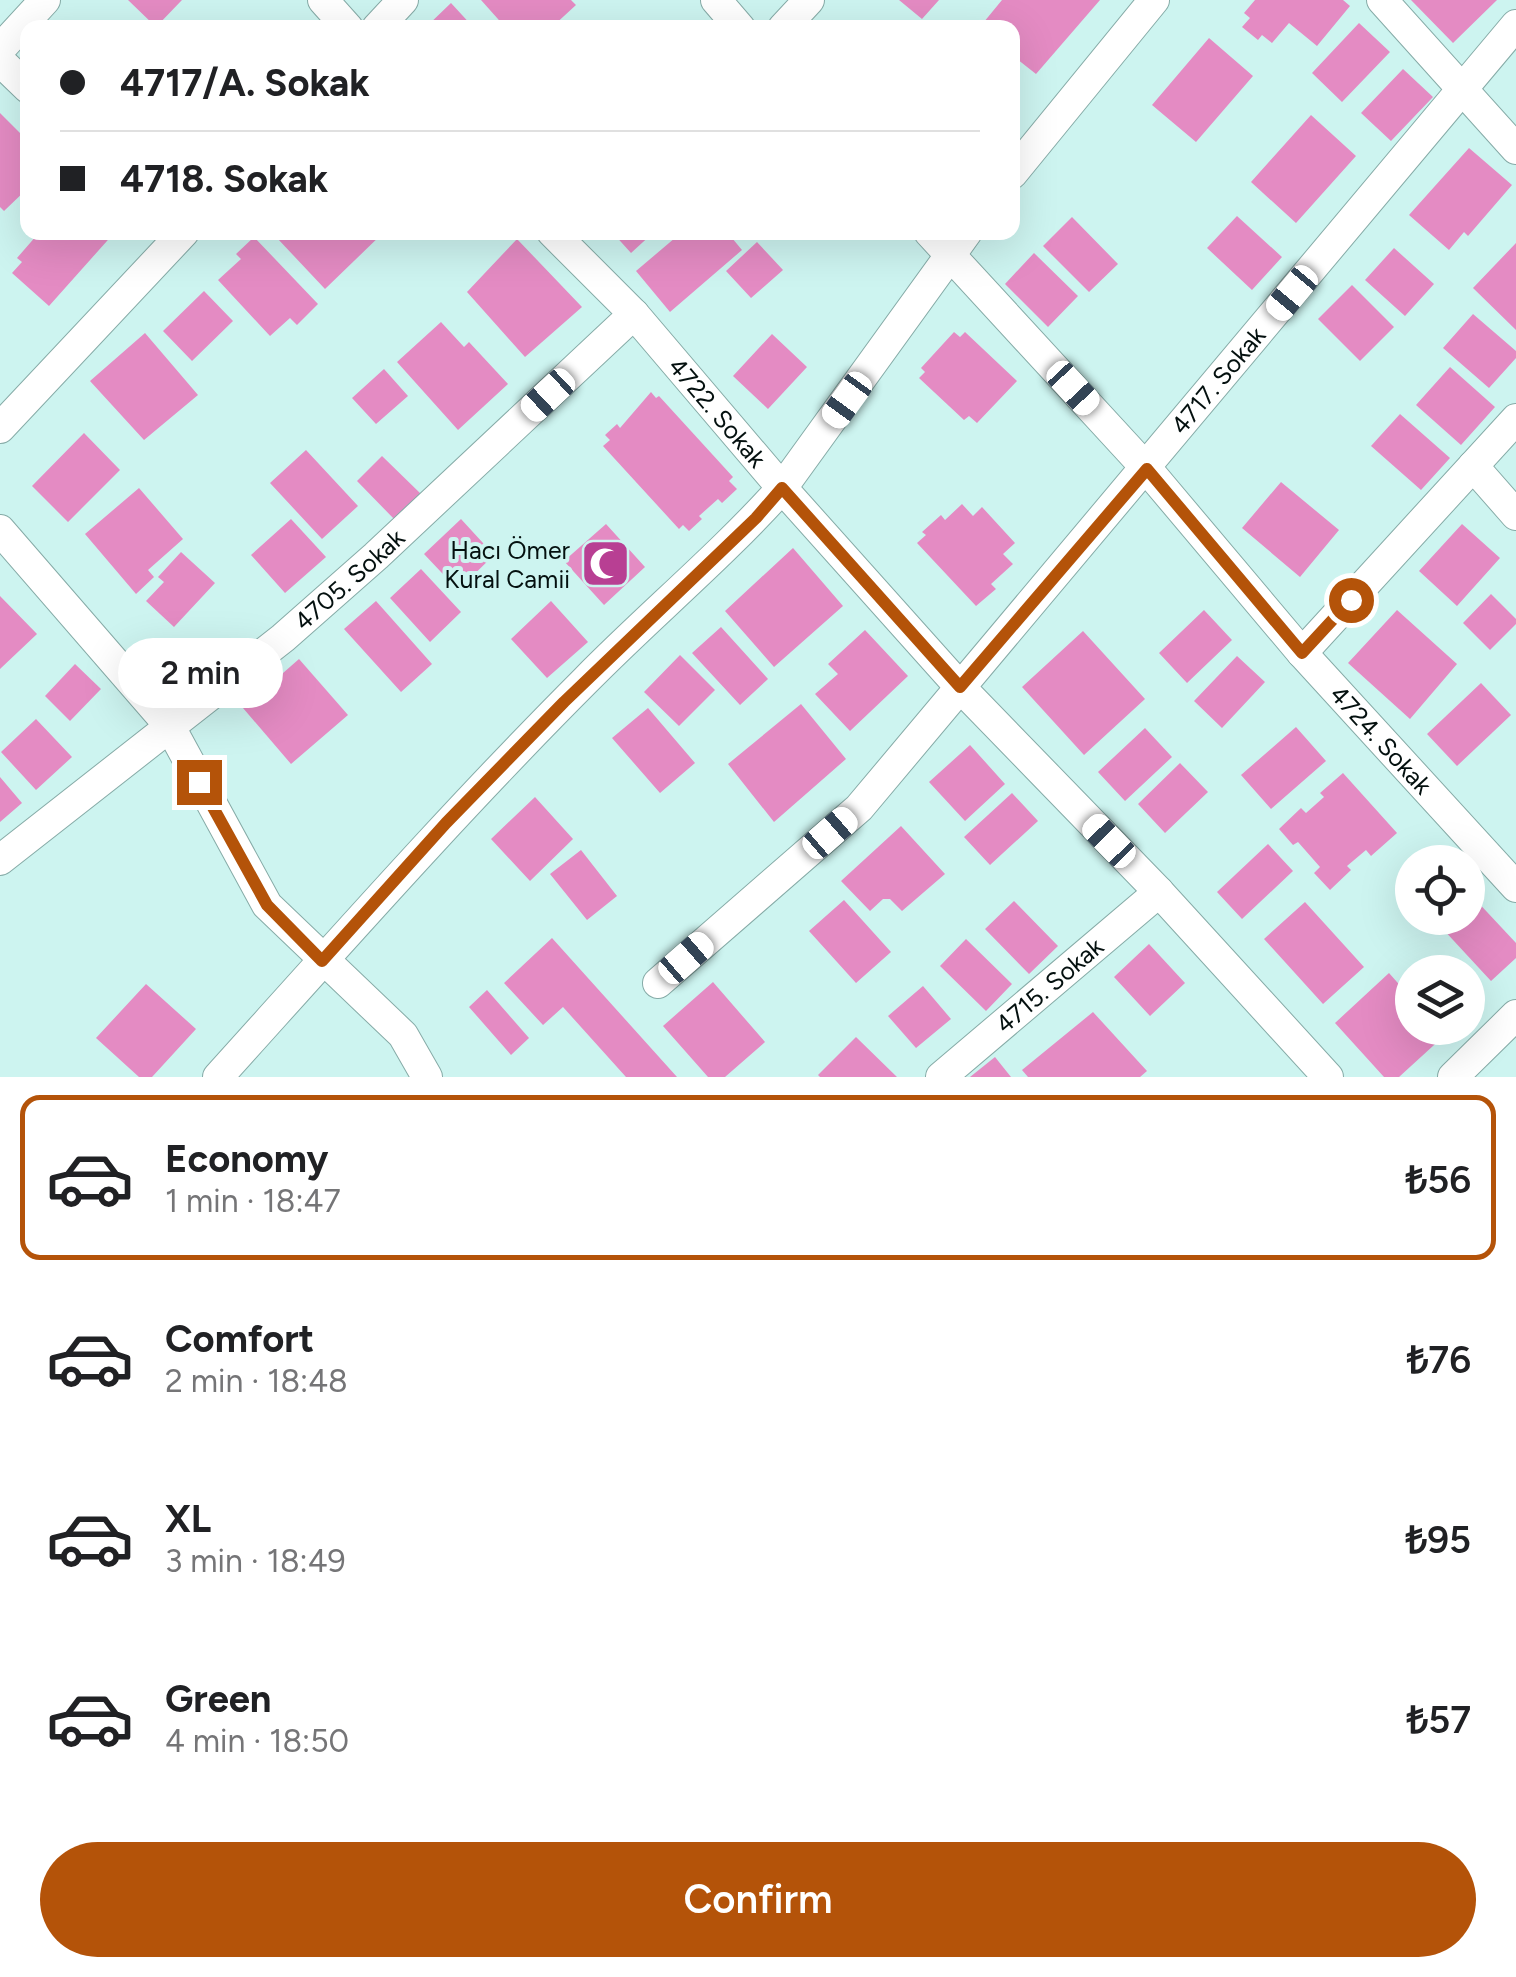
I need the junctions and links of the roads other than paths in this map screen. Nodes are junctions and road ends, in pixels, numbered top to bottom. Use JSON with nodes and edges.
{"nodes":[{"id":1,"x":45,"y":0,"type":"edge"},
{"id":2,"x":323,"y":0,"type":"edge"},
{"id":3,"x":404,"y":0,"type":"edge"},
{"id":4,"x":716,"y":0,"type":"edge"},
{"id":5,"x":809,"y":0,"type":"edge"},
{"id":6,"x":1154,"y":0,"type":"edge"},
{"id":7,"x":1382,"y":0,"type":"edge"},
{"id":8,"x":26,"y":20,"type":"edge"},
{"id":9,"x":341,"y":20,"type":"edge"},
{"id":10,"x":385,"y":20,"type":"edge"},
{"id":11,"x":733,"y":20,"type":"edge"},
{"id":12,"x":790,"y":20,"type":"edge"},
{"id":13,"x":1516,"y":25,"type":"edge"},
{"id":14,"x":20,"y":27,"type":"edge"},
{"id":15,"x":0,"y":48,"type":"edge"},
{"id":16,"x":0,"y":61,"type":"edge"},
{"id":17,"x":20,"y":80,"type":"edge"},
{"id":18,"x":1462,"y":87,"type":"junction"},
{"id":19,"x":1516,"y":149,"type":"edge"},
{"id":20,"x":1020,"y":164,"type":"edge"},
{"id":21,"x":173,"y":240,"type":"edge"},
{"id":22,"x":560,"y":240,"type":"edge"},
{"id":23,"x":948,"y":240,"type":"edge"},
{"id":24,"x":634,"y":314,"type":"junction"},
{"id":25,"x":1516,"y":418,"type":"edge"},
{"id":26,"x":0,"y":428,"type":"edge"},
{"id":27,"x":1473,"y":466,"type":"junction"},
{"id":28,"x":1147,"y":469,"type":"junction"},
{"id":29,"x":782,"y":488,"type":"junction"},
{"id":30,"x":1516,"y":515,"type":"edge"},
{"id":31,"x":0,"y":530,"type":"edge"},
{"id":32,"x":1302,"y":653,"type":"junction"},
{"id":33,"x":960,"y":687,"type":"junction"},
{"id":34,"x":169,"y":724,"type":"junction"},
{"id":35,"x":0,"y":860,"type":"edge"},
{"id":36,"x":1516,"y":888,"type":"edge"},
{"id":37,"x":1159,"y":892,"type":"junction"},
{"id":38,"x":322,"y":961,"type":"junction"},
{"id":39,"x":658,"y":982,"type":"dead end"},
{"id":40,"x":1516,"y":1014,"type":"edge"},
{"id":41,"x":218,"y":1077,"type":"edge"},
{"id":42,"x":426,"y":1077,"type":"edge"},
{"id":43,"x":942,"y":1077,"type":"edge"},
{"id":44,"x":1328,"y":1077,"type":"edge"},
{"id":45,"x":1453,"y":1077,"type":"edge"}],
"edges":[{"from":1,"to":8,"type":"street"},
{"from":2,"to":9,"type":"street"},
{"from":3,"to":10,"type":"street"},
{"from":4,"to":11,"type":"street"},
{"from":5,"to":12,"type":"street"},
{"from":6,"to":20,"type":"street"},
{"from":7,"to":18,"type":"street"},
{"from":13,"to":18,"type":"street","name":"4717. Sokak"},
{"from":14,"to":15,"type":"street"},
{"from":16,"to":17,"type":"street"},
{"from":18,"to":19,"type":"street"},
{"from":18,"to":28,"type":"street","name":"4717. Sokak"},
{"from":21,"to":26,"type":"street"},
{"from":22,"to":24,"type":"street","name":"4722. Sokak"},
{"from":23,"to":28,"type":"street","name":"4724. Sokak"},
{"from":23,"to":29,"type":"street"},
{"from":24,"to":29,"type":"street","name":"4722. Sokak"},
{"from":24,"to":34,"type":"street","name":"4705. Sokak"},
{"from":25,"to":27,"type":"street"},
{"from":27,"to":30,"type":"street"},
{"from":27,"to":32,"type":"street"},
{"from":28,"to":32,"type":"street","name":"4724. Sokak"},
{"from":28,"to":33,"type":"street","name":"4717. Sokak"},
{"from":29,"to":33,"type":"street","name":"4722. Sokak"},
{"from":29,"to":38,"type":"street"},
{"from":31,"to":34,"type":"street"},
{"from":32,"to":36,"type":"street","name":"4724. Sokak"},
{"from":33,"to":37,"type":"street","name":"4722. Sokak"},
{"from":33,"to":39,"type":"street","name":"4717. Sokak"},
{"from":34,"to":35,"type":"street","name":"4705. Sokak"},
{"from":34,"to":38,"type":"street"},
{"from":37,"to":43,"type":"street","name":"4715. Sokak"},
{"from":37,"to":44,"type":"street","name":"4722. Sokak"},
{"from":38,"to":41,"type":"street"},
{"from":38,"to":42,"type":"street"},
{"from":40,"to":45,"type":"street"}]}
